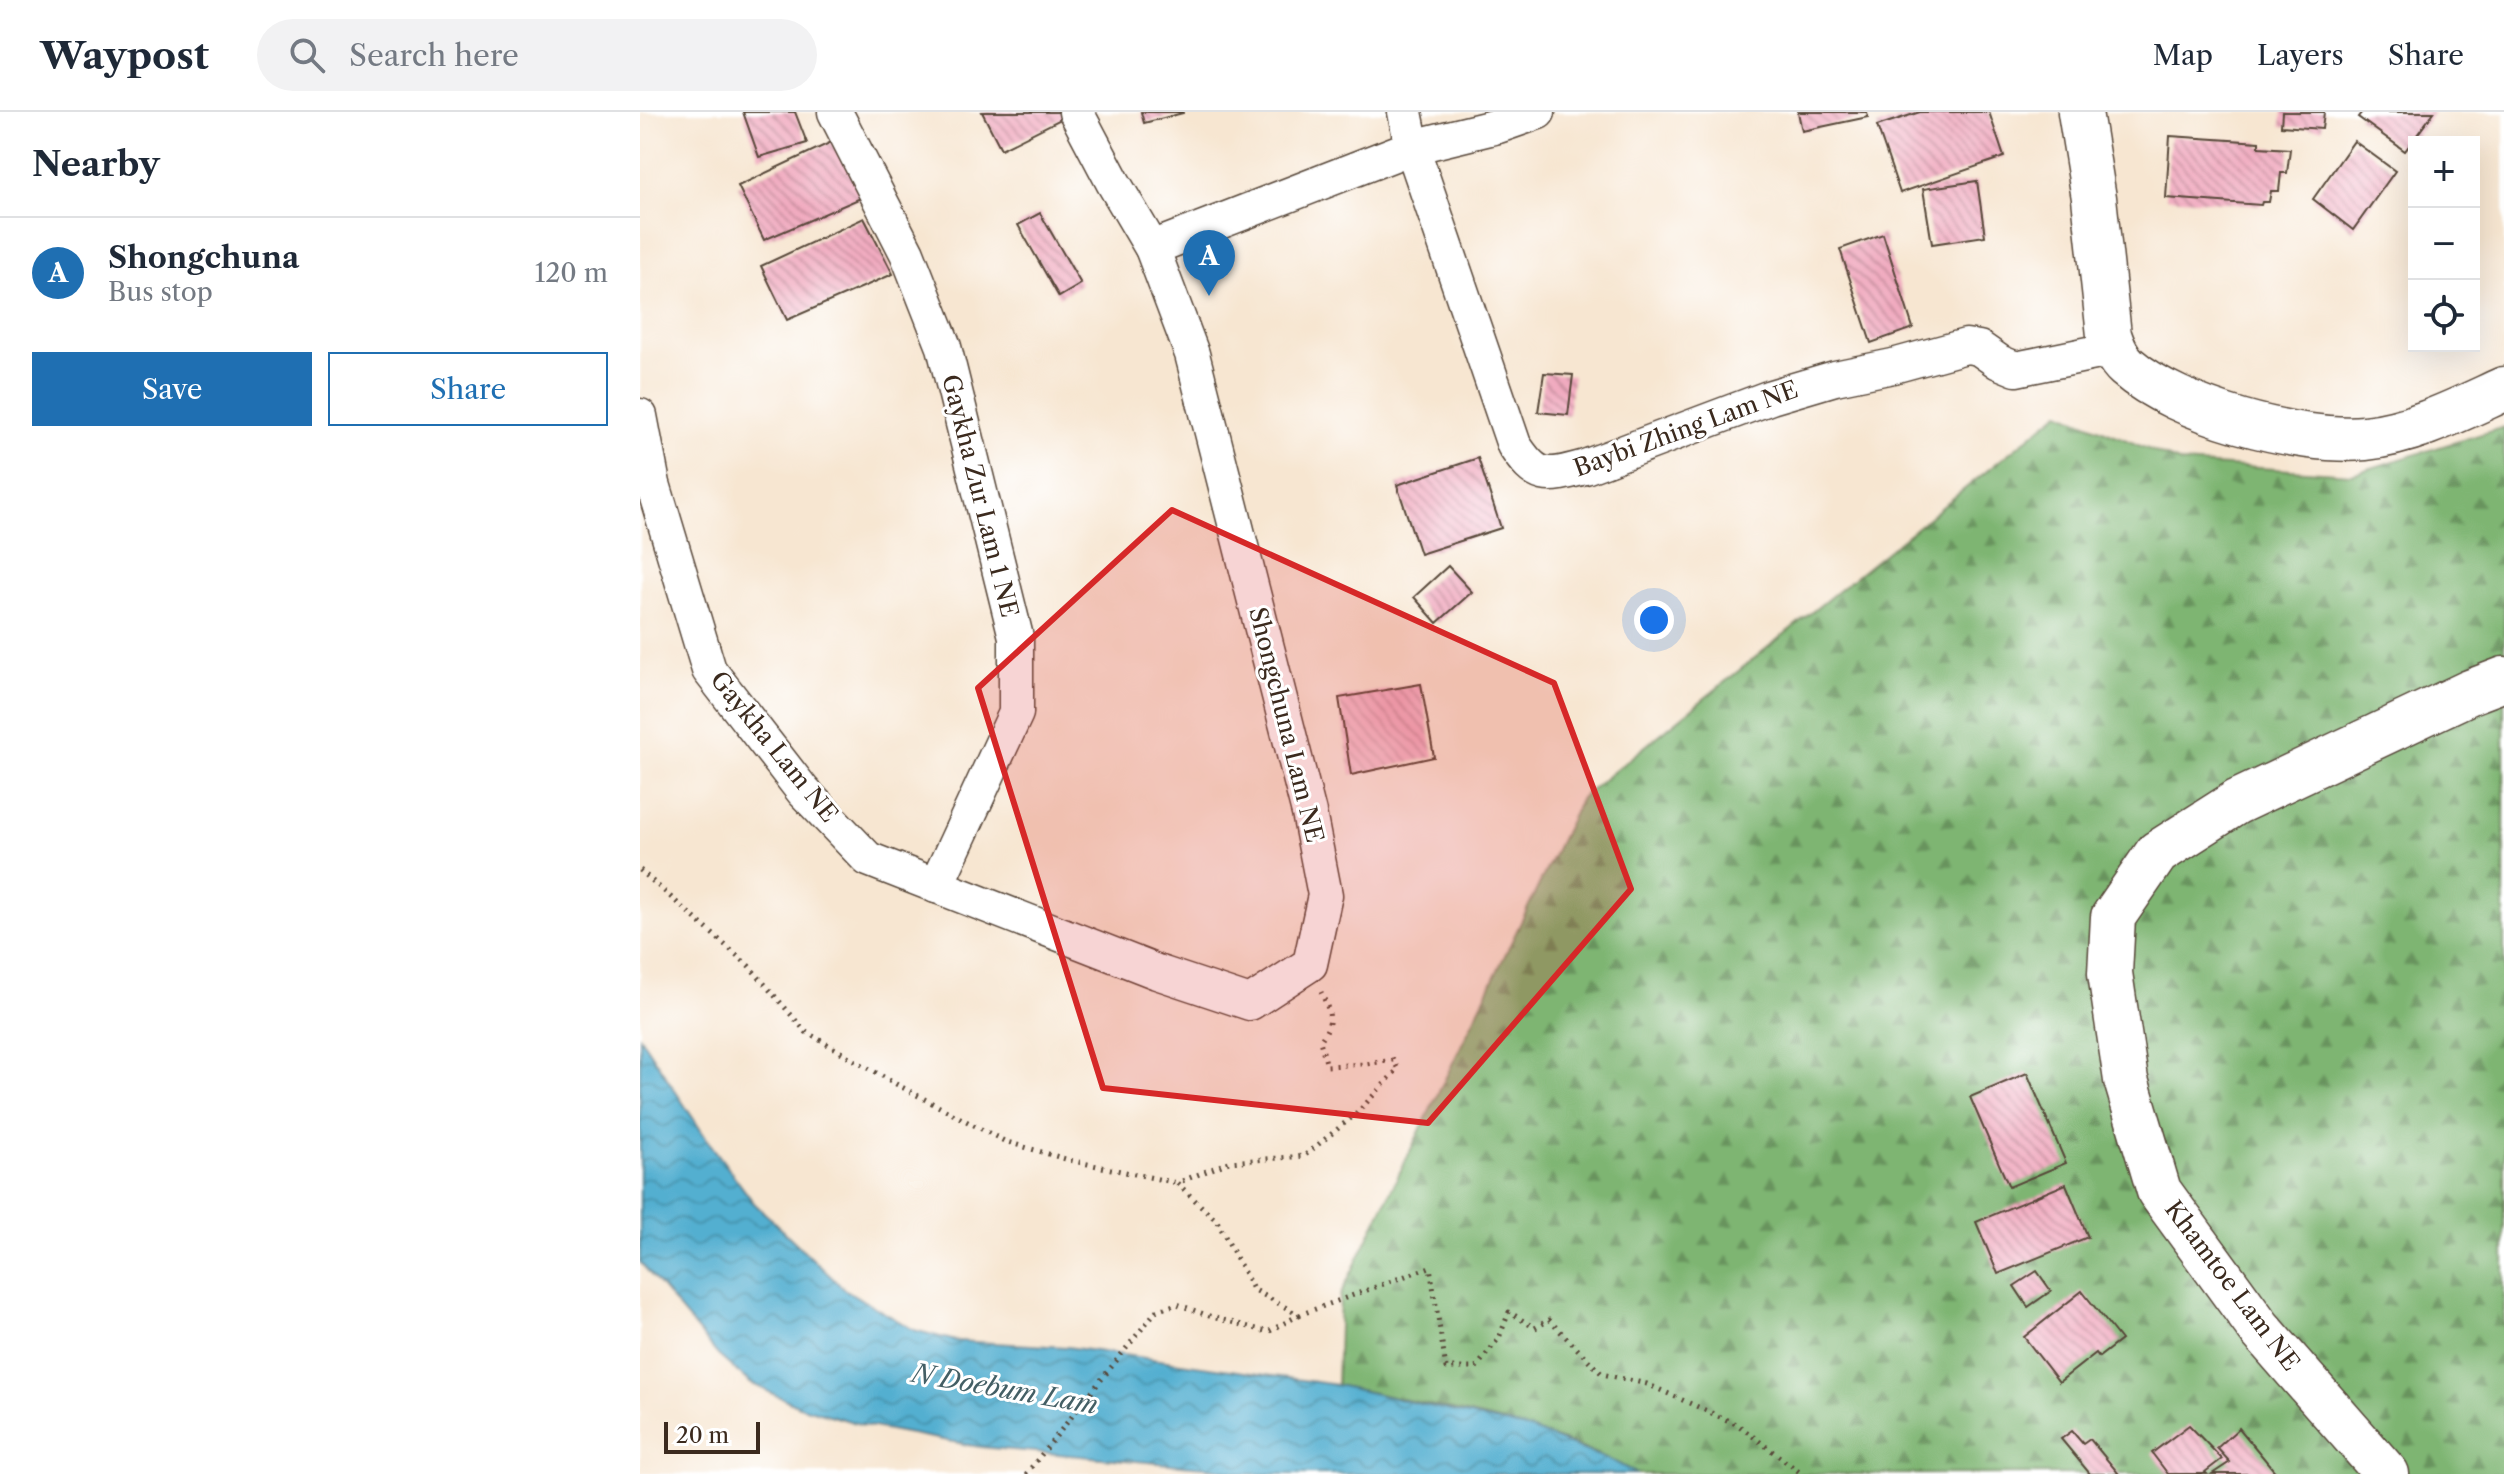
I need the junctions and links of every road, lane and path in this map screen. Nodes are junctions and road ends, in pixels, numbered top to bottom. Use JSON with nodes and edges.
{"nodes":[{"id":1,"x":835,"y":112,"type":"edge"},
{"id":2,"x":1076,"y":112,"type":"edge"},
{"id":3,"x":1405,"y":112,"type":"edge"},
{"id":4,"x":1538,"y":112,"type":"edge"},
{"id":5,"x":2080,"y":112,"type":"edge"},
{"id":6,"x":1412,"y":147,"type":"junction"},
{"id":7,"x":1152,"y":248,"type":"junction"},
{"id":8,"x":2114,"y":349,"type":"junction"},
{"id":9,"x":2504,"y":389,"type":"edge"},
{"id":10,"x":640,"y":416,"type":"edge"},
{"id":11,"x":2504,"y":679,"type":"edge"},
{"id":12,"x":640,"y":870,"type":"edge"},
{"id":13,"x":936,"y":886,"type":"junction"},
{"id":14,"x":1322,"y":980,"type":"dead end"},
{"id":15,"x":1177,"y":1183,"type":"junction"},
{"id":16,"x":1299,"y":1315,"type":"junction"},
{"id":17,"x":1026,"y":1474,"type":"edge"},
{"id":18,"x":1802,"y":1474,"type":"edge"},
{"id":19,"x":2387,"y":1474,"type":"edge"}],
"edges":[{"from":1,"to":13,"type":"street","name":"Gaykha Zur Lam 1 NE"},
{"from":2,"to":7,"type":"street","name":"Shongchuna Lam NE"},
{"from":3,"to":6,"type":"street","name":"Baybi Zhing Lam NE"},
{"from":4,"to":6,"type":"street"},
{"from":5,"to":8,"type":"main road"},
{"from":6,"to":7,"type":"street"},
{"from":6,"to":8,"type":"street","name":"Baybi Zhing Lam NE"},
{"from":7,"to":13,"type":"street","name":"Shongchuna Lam NE"},
{"from":8,"to":9,"type":"main road"},
{"from":10,"to":13,"type":"street","name":"Gaykha Lam NE"},
{"from":11,"to":19,"type":"main road","name":"Khamtoe Lam NE"},
{"from":12,"to":15,"type":"path"},
{"from":14,"to":15,"type":"path"},
{"from":15,"to":16,"type":"path"},
{"from":16,"to":17,"type":"path"},
{"from":16,"to":18,"type":"path"}]}
